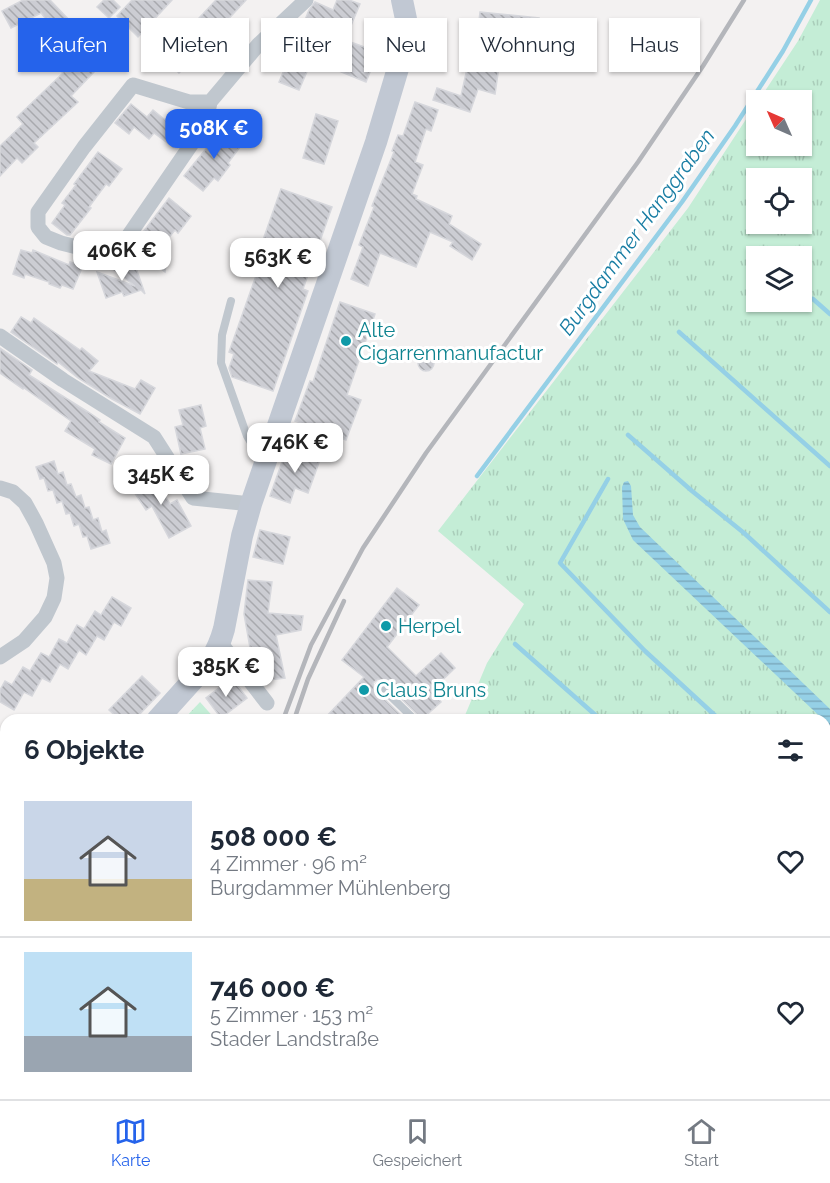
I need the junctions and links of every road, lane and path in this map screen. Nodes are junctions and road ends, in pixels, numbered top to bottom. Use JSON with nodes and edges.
{"nodes":[{"id":1,"x":306,"y":0,"type":"edge"},
{"id":2,"x":402,"y":0,"type":"edge"},
{"id":3,"x":210,"y":102,"type":"junction"},
{"id":4,"x":231,"y":301,"type":"dead end"},
{"id":5,"x":0,"y":336,"type":"edge"},
{"id":6,"x":266,"y":459,"type":"junction"},
{"id":7,"x":0,"y":488,"type":"edge"},
{"id":8,"x":250,"y":504,"type":"junction"},
{"id":9,"x":220,"y":642,"type":"junction"},
{"id":10,"x":0,"y":657,"type":"edge"},
{"id":11,"x":379,"y":685,"type":"dead end"},
{"id":12,"x":267,"y":704,"type":"dead end"},
{"id":13,"x":162,"y":714,"type":"edge"},
{"id":14,"x":409,"y":714,"type":"edge"}],
"edges":[{"from":1,"to":3,"type":"street"},
{"from":2,"to":6,"type":"street"},
{"from":3,"to":3,"type":"street"},
{"from":4,"to":6,"type":"lane"},
{"from":5,"to":8,"type":"street"},
{"from":6,"to":8,"type":"street"},
{"from":7,"to":10,"type":"street"},
{"from":8,"to":9,"type":"street"},
{"from":9,"to":12,"type":"street"},
{"from":9,"to":13,"type":"street"},
{"from":11,"to":14,"type":"lane"}]}
